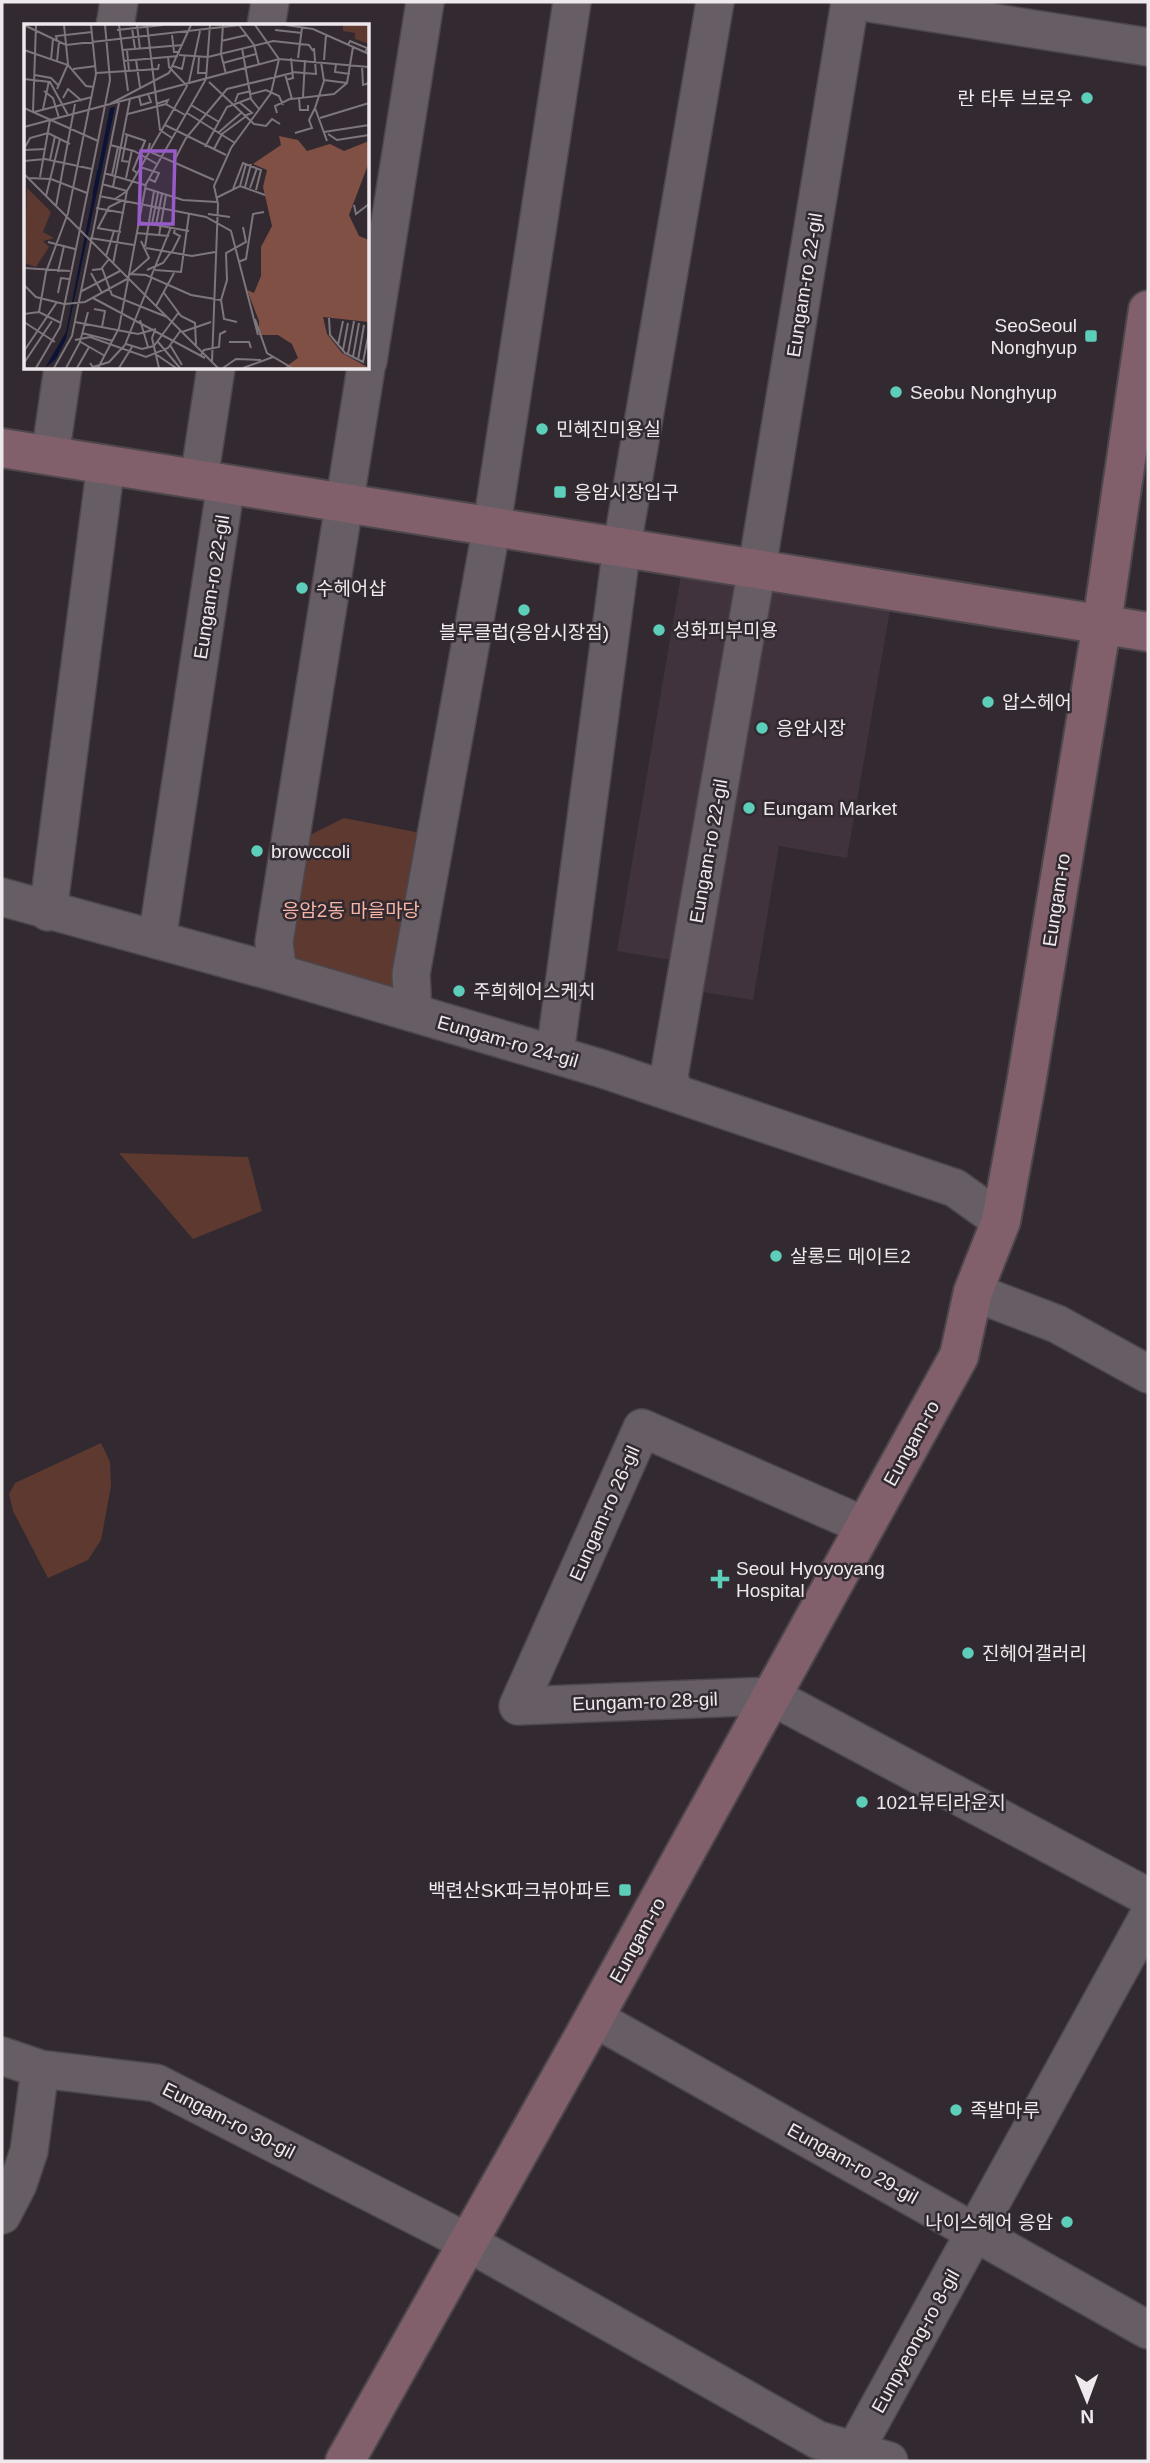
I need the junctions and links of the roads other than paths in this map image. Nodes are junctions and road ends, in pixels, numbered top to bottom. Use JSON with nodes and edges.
{"nodes":[{"id":1,"x":119,"y":2,"type":"edge"},
{"id":2,"x":270,"y":2,"type":"edge"},
{"id":3,"x":425,"y":2,"type":"edge"},
{"id":4,"x":572,"y":2,"type":"edge"},
{"id":5,"x":715,"y":2,"type":"edge"},
{"id":6,"x":850,"y":2,"type":"edge"},
{"id":7,"x":863,"y":2,"type":"edge"},
{"id":8,"x":115,"y":24,"type":"edge"},
{"id":9,"x":266,"y":24,"type":"edge"},
{"id":10,"x":1148,"y":47,"type":"edge"},
{"id":11,"x":1148,"y":310,"type":"edge"},
{"id":12,"x":369,"y":355,"type":"edge"},
{"id":13,"x":63,"y":369,"type":"edge"},
{"id":14,"x":216,"y":369,"type":"edge"},
{"id":15,"x":366,"y":369,"type":"edge"},
{"id":16,"x":2,"y":448,"type":"edge"},
{"id":17,"x":50,"y":456,"type":"junction"},
{"id":18,"x":106,"y":464,"type":"junction"},
{"id":19,"x":213,"y":482,"type":"junction"},
{"id":20,"x":345,"y":502,"type":"junction"},
{"id":21,"x":492,"y":526,"type":"junction"},
{"id":22,"x":622,"y":547,"type":"junction"},
{"id":23,"x":757,"y":568,"type":"junction"},
{"id":24,"x":1102,"y":623,"type":"junction"},
{"id":25,"x":1148,"y":632,"type":"edge"},
{"id":26,"x":2,"y":897,"type":"edge"},
{"id":27,"x":48,"y":912,"type":"junction"},
{"id":28,"x":158,"y":940,"type":"junction"},
{"id":29,"x":278,"y":973,"type":"junction"},
{"id":30,"x":413,"y":1013,"type":"junction"},
{"id":31,"x":555,"y":1054,"type":"junction"},
{"id":32,"x":674,"y":1093,"type":"junction"},
{"id":33,"x":1001,"y":1220,"type":"junction"},
{"id":34,"x":973,"y":1292,"type":"junction"},
{"id":35,"x":1148,"y":1374,"type":"edge"},
{"id":36,"x":865,"y":1526,"type":"junction"},
{"id":37,"x":771,"y":1696,"type":"junction"},
{"id":38,"x":518,"y":1706,"type":"joint"},
{"id":39,"x":1148,"y":1897,"type":"edge"},
{"id":40,"x":1148,"y":1917,"type":"edge"},
{"id":41,"x":594,"y":2018,"type":"junction"},
{"id":42,"x":2,"y":2056,"type":"edge"},
{"id":43,"x":40,"y":2069,"type":"junction"},
{"id":44,"x":2,"y":2215,"type":"edge"},
{"id":45,"x":975,"y":2232,"type":"junction"},
{"id":46,"x":467,"y":2242,"type":"junction"},
{"id":47,"x":1148,"y":2330,"type":"edge"},
{"id":48,"x":852,"y":2456,"type":"edge"},
{"id":49,"x":345,"y":2461,"type":"edge"},
{"id":50,"x":889,"y":2461,"type":"edge"}],
"edges":[{"from":1,"to":8,"type":"street"},
{"from":2,"to":9,"type":"street"},
{"from":3,"to":12,"type":"street"},
{"from":4,"to":21,"type":"street"},
{"from":5,"to":22,"type":"street"},
{"from":6,"to":23,"type":"street","name":"Eungam-ro 22-gil"},
{"from":7,"to":10,"type":"street"},
{"from":11,"to":24,"type":"main road","name":"Eungam-ro"},
{"from":13,"to":17,"type":"street"},
{"from":14,"to":19,"type":"street","name":"Eungam-ro 22-gil"},
{"from":15,"to":20,"type":"street"},
{"from":16,"to":17,"type":"main road"},
{"from":17,"to":18,"type":"main road"},
{"from":18,"to":19,"type":"main road"},
{"from":18,"to":27,"type":"street"},
{"from":19,"to":20,"type":"main road"},
{"from":19,"to":28,"type":"street","name":"Eungam-ro 22-gil"},
{"from":20,"to":21,"type":"main road"},
{"from":20,"to":29,"type":"street"},
{"from":21,"to":22,"type":"main road"},
{"from":21,"to":30,"type":"street"},
{"from":22,"to":23,"type":"main road"},
{"from":22,"to":31,"type":"street"},
{"from":23,"to":24,"type":"main road"},
{"from":23,"to":32,"type":"street","name":"Eungam-ro 22-gil"},
{"from":24,"to":25,"type":"main road"},
{"from":24,"to":33,"type":"main road","name":"Eungam-ro"},
{"from":26,"to":27,"type":"street","name":"Eungam-ro 24-gil"},
{"from":27,"to":28,"type":"street","name":"Eungam-ro 24-gil"},
{"from":28,"to":29,"type":"street","name":"Eungam-ro 24-gil"},
{"from":29,"to":30,"type":"street","name":"Eungam-ro 24-gil"},
{"from":30,"to":31,"type":"street","name":"Eungam-ro 24-gil"},
{"from":31,"to":32,"type":"street","name":"Eungam-ro 24-gil"},
{"from":32,"to":33,"type":"street","name":"Eungam-ro 24-gil"},
{"from":33,"to":34,"type":"main road","name":"Eungam-ro"},
{"from":34,"to":35,"type":"street"},
{"from":34,"to":36,"type":"main road","name":"Eungam-ro"},
{"from":36,"to":37,"type":"main road","name":"Eungam-ro"},
{"from":36,"to":38,"type":"street","name":"Eungam-ro 26-gil"},
{"from":37,"to":38,"type":"street","name":"Eungam-ro 28-gil"},
{"from":37,"to":39,"type":"street"},
{"from":37,"to":41,"type":"main road","name":"Eungam-ro"},
{"from":40,"to":45,"type":"street","name":"Eunpyeong-ro 8-gil"},
{"from":41,"to":45,"type":"street","name":"Eungam-ro 29-gil"},
{"from":41,"to":46,"type":"main road","name":"Eungam-ro"},
{"from":42,"to":43,"type":"street","name":"Eungam-ro 30-gil"},
{"from":43,"to":44,"type":"street"},
{"from":43,"to":46,"type":"street","name":"Eungam-ro 30-gil"},
{"from":45,"to":47,"type":"street","name":"Eungam-ro 29-gil"},
{"from":45,"to":48,"type":"street","name":"Eunpyeong-ro 8-gil"},
{"from":46,"to":48,"type":"street","name":"Eungam-ro 30-gil"},
{"from":46,"to":49,"type":"main road","name":"Eungam-ro"},
{"from":48,"to":50,"type":"street"}]}
